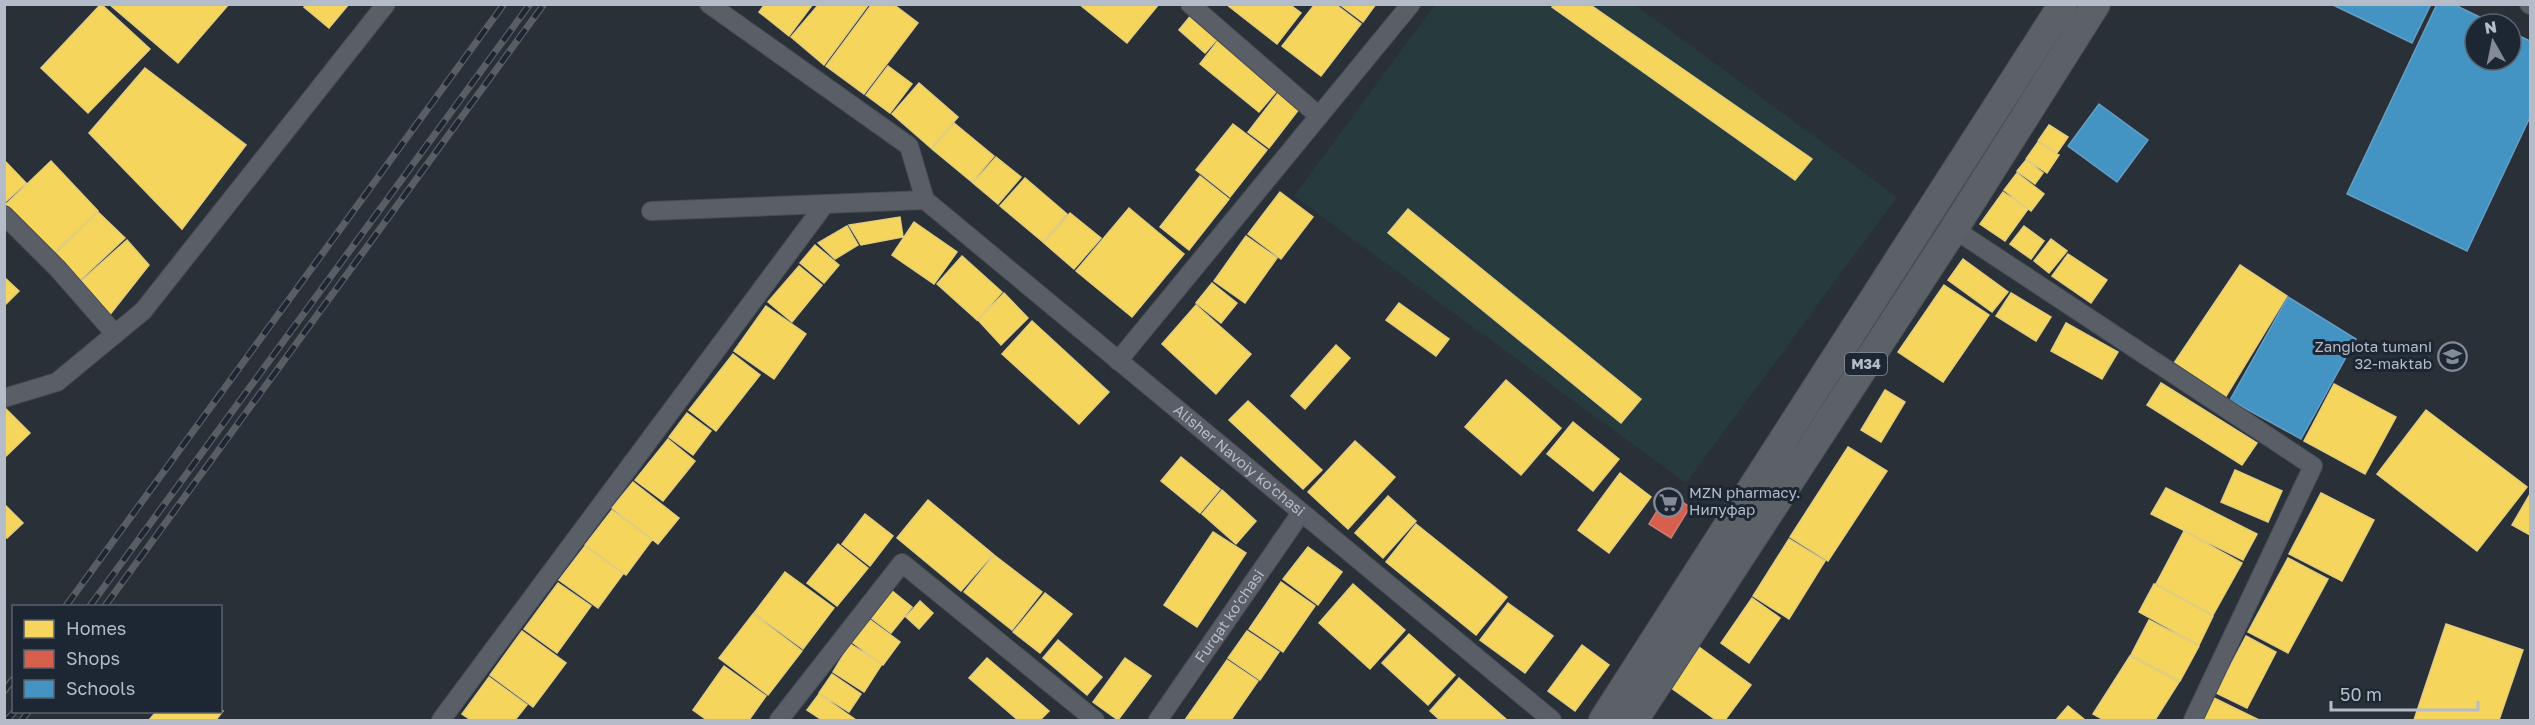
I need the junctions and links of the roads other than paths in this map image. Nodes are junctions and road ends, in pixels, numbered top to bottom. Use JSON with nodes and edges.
{"nodes":[{"id":1,"x":387,"y":4,"type":"edge"},
{"id":2,"x":709,"y":4,"type":"edge"},
{"id":3,"x":1190,"y":4,"type":"edge"},
{"id":4,"x":1411,"y":4,"type":"edge"},
{"id":5,"x":2063,"y":4,"type":"edge"},
{"id":6,"x":2096,"y":4,"type":"edge"},
{"id":7,"x":1319,"y":116,"type":"junction"},
{"id":8,"x":925,"y":200,"type":"junction"},
{"id":9,"x":825,"y":204,"type":"junction"},
{"id":10,"x":651,"y":211,"type":"dead end"},
{"id":11,"x":4,"y":215,"type":"edge"},
{"id":12,"x":1954,"y":229,"type":"junction"},
{"id":13,"x":115,"y":334,"type":"junction"},
{"id":14,"x":1118,"y":361,"type":"junction"},
{"id":15,"x":4,"y":398,"type":"edge"},
{"id":16,"x":1301,"y":513,"type":"junction"},
{"id":17,"x":441,"y":720,"type":"edge"},
{"id":18,"x":779,"y":720,"type":"edge"},
{"id":19,"x":1095,"y":720,"type":"edge"},
{"id":20,"x":1158,"y":720,"type":"edge"},
{"id":21,"x":1552,"y":720,"type":"edge"},
{"id":22,"x":1602,"y":720,"type":"edge"},
{"id":23,"x":1634,"y":720,"type":"edge"},
{"id":24,"x":2193,"y":720,"type":"edge"}],
"edges":[{"from":1,"to":13,"type":"street"},
{"from":2,"to":8,"type":"street"},
{"from":3,"to":7,"type":"street"},
{"from":4,"to":7,"type":"street"},
{"from":5,"to":22,"type":"main road","number":"M34"},
{"from":6,"to":12,"type":"main road","number":"M34"},
{"from":7,"to":14,"type":"street"},
{"from":8,"to":9,"type":"street"},
{"from":8,"to":14,"type":"street","name":"Alisher Navoiy ko'chasi"},
{"from":9,"to":10,"type":"street"},
{"from":9,"to":17,"type":"street"},
{"from":11,"to":13,"type":"street"},
{"from":12,"to":23,"type":"main road","number":"M34"},
{"from":12,"to":24,"type":"street"},
{"from":13,"to":15,"type":"street"},
{"from":14,"to":16,"type":"street","name":"Alisher Navoiy ko'chasi"},
{"from":16,"to":20,"type":"street","name":"Furqat ko'chasi"},
{"from":16,"to":21,"type":"street","name":"Alisher Navoiy ko'chasi"},
{"from":18,"to":19,"type":"street"}]}
